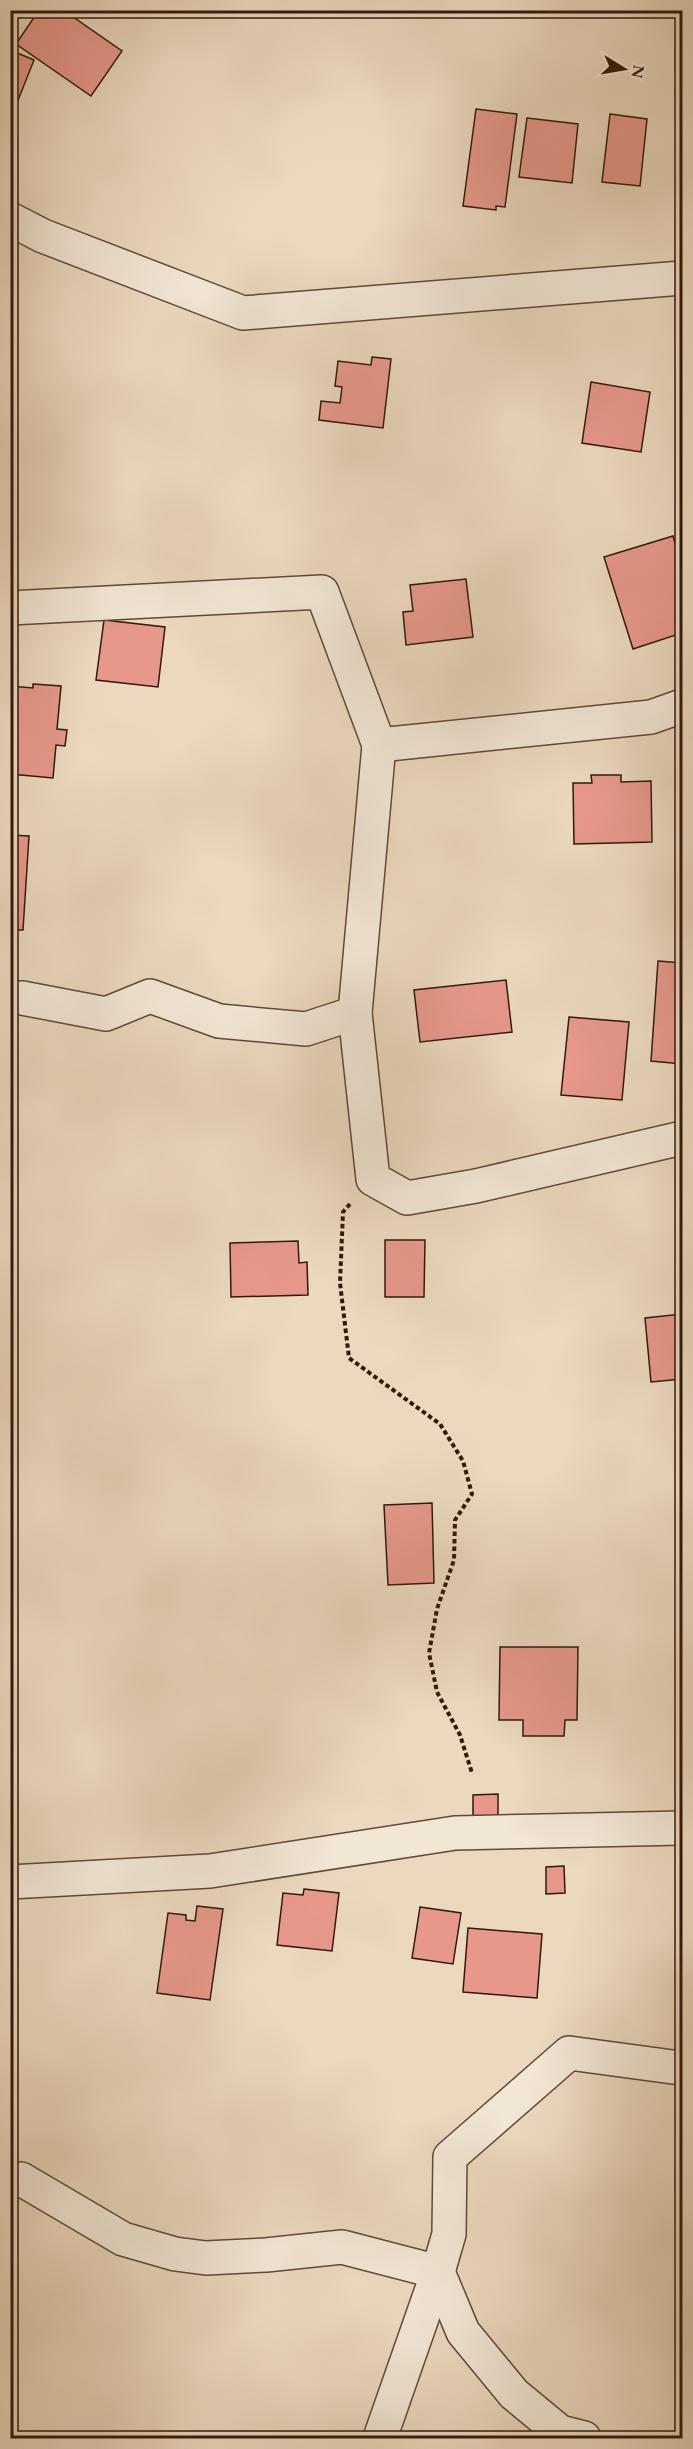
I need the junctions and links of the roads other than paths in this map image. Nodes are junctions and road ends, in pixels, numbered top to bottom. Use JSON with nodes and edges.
{"nodes":[{"id":1,"x":10,"y":219,"type":"edge"},
{"id":2,"x":682,"y":279,"type":"edge"},
{"id":3,"x":10,"y":608,"type":"edge"},
{"id":4,"x":682,"y":706,"type":"edge"},
{"id":5,"x":379,"y":745,"type":"junction"},
{"id":6,"x":22,"y":998,"type":"dead end"},
{"id":7,"x":356,"y":1013,"type":"junction"},
{"id":8,"x":682,"y":1138,"type":"edge"},
{"id":9,"x":682,"y":1828,"type":"edge"},
{"id":10,"x":10,"y":1882,"type":"edge"},
{"id":11,"x":682,"y":2065,"type":"edge"},
{"id":12,"x":10,"y":2181,"type":"edge"},
{"id":13,"x":438,"y":2272,"type":"junction"},
{"id":14,"x":380,"y":2439,"type":"edge"},
{"id":15,"x":584,"y":2439,"type":"edge"}],
"edges":[{"from":1,"to":2,"type":"street"},
{"from":3,"to":5,"type":"street"},
{"from":4,"to":5,"type":"street"},
{"from":5,"to":7,"type":"street"},
{"from":6,"to":7,"type":"street"},
{"from":7,"to":8,"type":"street"},
{"from":9,"to":10,"type":"street"},
{"from":11,"to":13,"type":"street"},
{"from":12,"to":13,"type":"street"},
{"from":13,"to":14,"type":"street"},
{"from":13,"to":15,"type":"street"}]}
